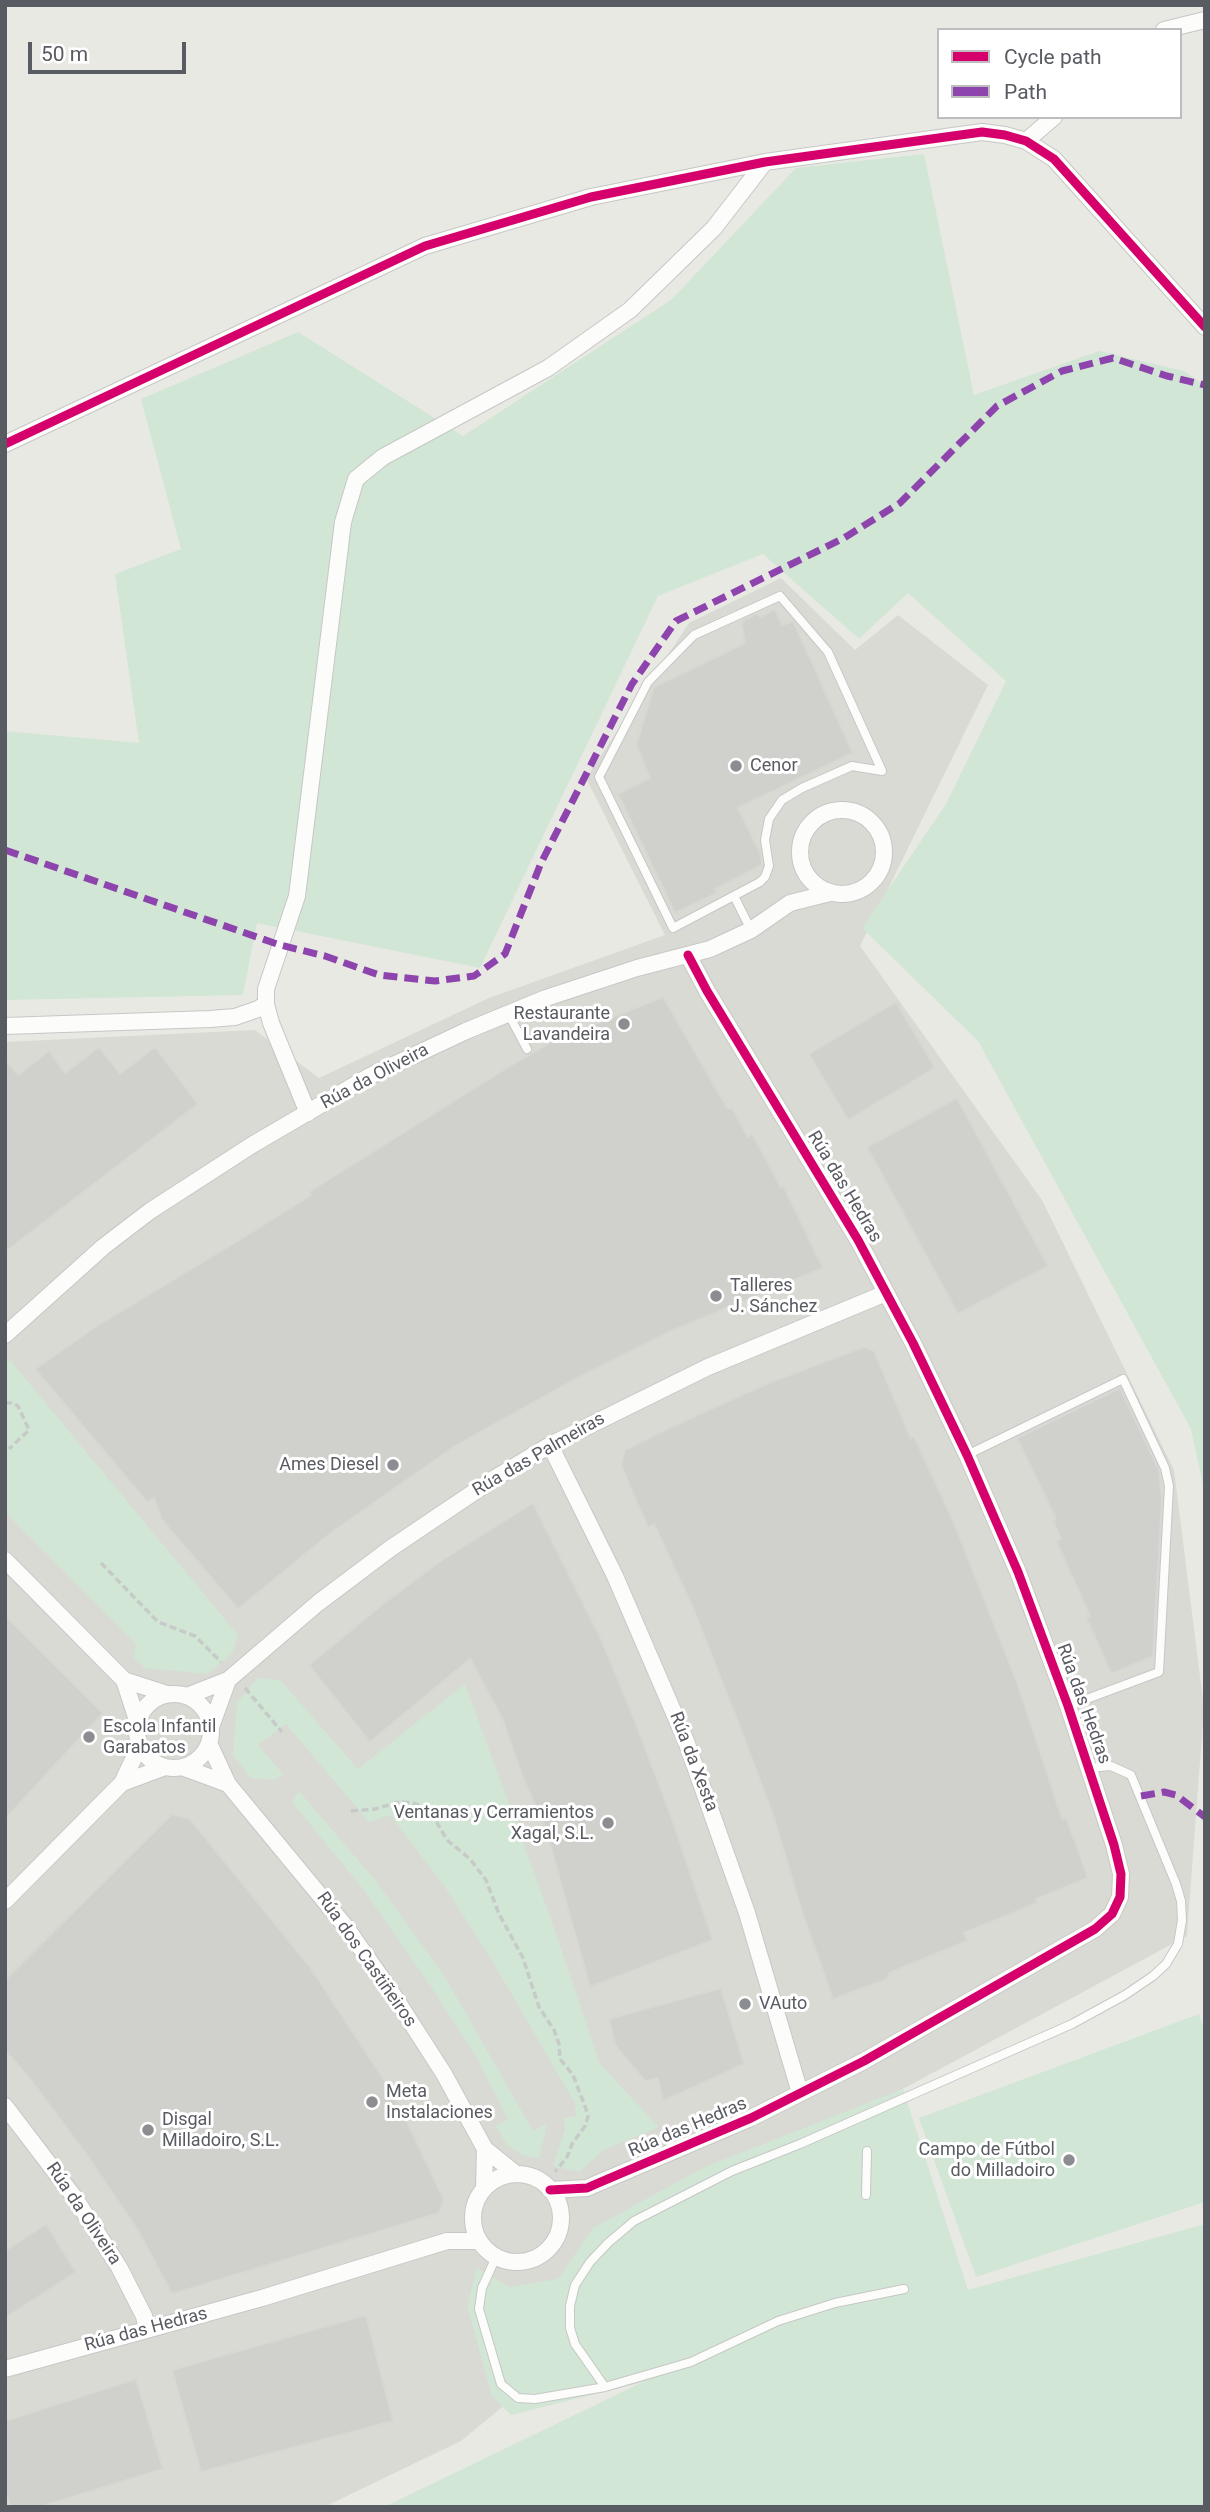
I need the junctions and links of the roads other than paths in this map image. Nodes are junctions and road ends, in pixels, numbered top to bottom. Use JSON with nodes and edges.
{"nodes":[{"id":1,"x":1205,"y":20,"type":"edge"},
{"id":2,"x":1172,"y":28,"type":"edge"},
{"id":3,"x":1052,"y":119,"type":"edge"},
{"id":4,"x":1026,"y":141,"type":"junction"},
{"id":5,"x":765,"y":162,"type":"junction"},
{"id":6,"x":1205,"y":327,"type":"edge"},
{"id":7,"x":5,"y":444,"type":"edge"},
{"id":8,"x":804,"y":869,"type":"junction"},
{"id":9,"x":830,"y":892,"type":"junction"},
{"id":10,"x":734,"y":897,"type":"junction"},
{"id":11,"x":790,"y":903,"type":"junction"},
{"id":12,"x":751,"y":930,"type":"junction"},
{"id":13,"x":688,"y":956,"type":"junction"},
{"id":14,"x":266,"y":1004,"type":"junction"},
{"id":15,"x":508,"y":1013,"type":"junction"},
{"id":16,"x":5,"y":1026,"type":"edge"},
{"id":17,"x":527,"y":1049,"type":"dead end"},
{"id":18,"x":308,"y":1113,"type":"junction"},
{"id":19,"x":887,"y":1293,"type":"junction"},
{"id":20,"x":5,"y":1335,"type":"edge"},
{"id":21,"x":550,"y":1445,"type":"junction"},
{"id":22,"x":967,"y":1455,"type":"junction"},
{"id":23,"x":5,"y":1560,"type":"edge"},
{"id":24,"x":232,"y":1677,"type":"junction"},
{"id":25,"x":124,"y":1680,"type":"junction"},
{"id":26,"x":167,"y":1695,"type":"junction"},
{"id":27,"x":187,"y":1696,"type":"junction"},
{"id":28,"x":1068,"y":1706,"type":"junction"},
{"id":29,"x":138,"y":1723,"type":"junction"},
{"id":30,"x":210,"y":1735,"type":"junction"},
{"id":31,"x":140,"y":1745,"type":"junction"},
{"id":32,"x":165,"y":1767,"type":"junction"},
{"id":33,"x":183,"y":1767,"type":"junction"},
{"id":34,"x":1089,"y":1768,"type":"junction"},
{"id":35,"x":122,"y":1783,"type":"junction"},
{"id":36,"x":228,"y":1784,"type":"junction"},
{"id":37,"x":5,"y":1901,"type":"edge"},
{"id":38,"x":800,"y":2093,"type":"junction"},
{"id":39,"x":5,"y":2106,"type":"edge"},
{"id":40,"x":485,"y":2148,"type":"junction"},
{"id":41,"x":867,"y":2151,"type":"dead end"},
{"id":42,"x":516,"y":2174,"type":"junction"},
{"id":43,"x":547,"y":2188,"type":"junction"},
{"id":44,"x":587,"y":2188,"type":"junction"},
{"id":45,"x":484,"y":2189,"type":"junction"},
{"id":46,"x":866,"y":2195,"type":"dead end"},
{"id":47,"x":475,"y":2209,"type":"junction"},
{"id":48,"x":561,"y":2217,"type":"junction"},
{"id":49,"x":447,"y":2241,"type":"junction"},
{"id":50,"x":479,"y":2241,"type":"junction"},
{"id":51,"x":496,"y":2257,"type":"junction"},
{"id":52,"x":904,"y":2289,"type":"dead end"},
{"id":53,"x":147,"y":2330,"type":"junction"},
{"id":54,"x":5,"y":2369,"type":"edge"},
{"id":55,"x":605,"y":2387,"type":"junction"}],
"edges":[{"from":1,"to":2,"type":"street"},
{"from":3,"to":4,"type":"street"},
{"from":4,"to":5,"type":"street"},
{"from":4,"to":6,"type":"street"},
{"from":5,"to":7,"type":"street"},
{"from":5,"to":14,"type":"street"},
{"from":8,"to":9,"type":"street"},
{"from":8,"to":9,"type":"street","name":"Rúa da Oliveira"},
{"from":8,"to":11,"type":"street","name":"Rúa da Oliveira"},
{"from":9,"to":11,"type":"street","name":"Rúa da Oliveira"},
{"from":10,"to":10,"type":"lane"},
{"from":10,"to":12,"type":"lane"},
{"from":11,"to":12,"type":"street","name":"Rúa da Oliveira"},
{"from":12,"to":13,"type":"street","name":"Rúa da Oliveira"},
{"from":13,"to":15,"type":"street","name":"Rúa da Oliveira"},
{"from":13,"to":19,"type":"street","name":"Rúa das Hedras"},
{"from":14,"to":16,"type":"street"},
{"from":14,"to":18,"type":"street"},
{"from":15,"to":17,"type":"lane"},
{"from":15,"to":18,"type":"street","name":"Rúa da Oliveira"},
{"from":18,"to":20,"type":"street","name":"Rúa da Oliveira"},
{"from":19,"to":21,"type":"street","name":"Rúa das Palmeiras"},
{"from":19,"to":22,"type":"street","name":"Rúa das Hedras"},
{"from":21,"to":24,"type":"street","name":"Rúa das Palmeiras"},
{"from":21,"to":38,"type":"street","name":"Rúa da Xesta"},
{"from":22,"to":28,"type":"street","name":"Rúa das Hedras"},
{"from":22,"to":28,"type":"lane"},
{"from":23,"to":25,"type":"street"},
{"from":24,"to":27,"type":"street","name":"Rúa das Palmeiras"},
{"from":24,"to":30,"type":"street","name":"Rúa das Palmeiras"},
{"from":25,"to":26,"type":"street"},
{"from":25,"to":29,"type":"street"},
{"from":26,"to":27,"type":"street"},
{"from":26,"to":29,"type":"street"},
{"from":27,"to":30,"type":"street"},
{"from":28,"to":34,"type":"street","name":"Rúa das Hedras"},
{"from":29,"to":31,"type":"street"},
{"from":30,"to":33,"type":"street"},
{"from":30,"to":36,"type":"street","name":"Rúa dos Castiñeiros"},
{"from":31,"to":32,"type":"street"},
{"from":31,"to":35,"type":"street"},
{"from":32,"to":33,"type":"street"},
{"from":32,"to":35,"type":"street"},
{"from":33,"to":36,"type":"street","name":"Rúa dos Castiñeiros"},
{"from":34,"to":38,"type":"street","name":"Rúa das Hedras"},
{"from":34,"to":55,"type":"lane"},
{"from":35,"to":37,"type":"street"},
{"from":36,"to":40,"type":"street","name":"Rúa dos Castiñeiros"},
{"from":38,"to":44,"type":"street","name":"Rúa das Hedras"},
{"from":39,"to":53,"type":"street","name":"Rúa da Oliveira"},
{"from":40,"to":42,"type":"street","name":"Rúa dos Castiñeiros"},
{"from":40,"to":45,"type":"street"},
{"from":41,"to":46,"type":"lane"},
{"from":42,"to":43,"type":"street","name":"Rúa das Hedras"},
{"from":42,"to":45,"type":"street"},
{"from":43,"to":44,"type":"street","name":"Rúa das Hedras"},
{"from":43,"to":48,"type":"street"},
{"from":44,"to":48,"type":"street","name":"Rúa das Hedras"},
{"from":45,"to":47,"type":"street","name":"Rúa das Hedras"},
{"from":47,"to":49,"type":"street","name":"Rúa das Hedras"},
{"from":47,"to":50,"type":"street"},
{"from":48,"to":51,"type":"street","name":"Rúa das Hedras"},
{"from":49,"to":50,"type":"street","name":"Rúa das Hedras"},
{"from":49,"to":53,"type":"street","name":"Rúa das Hedras"},
{"from":50,"to":51,"type":"street"},
{"from":51,"to":55,"type":"lane"},
{"from":52,"to":55,"type":"lane"},
{"from":53,"to":54,"type":"street","name":"Rúa das Hedras"}]}
